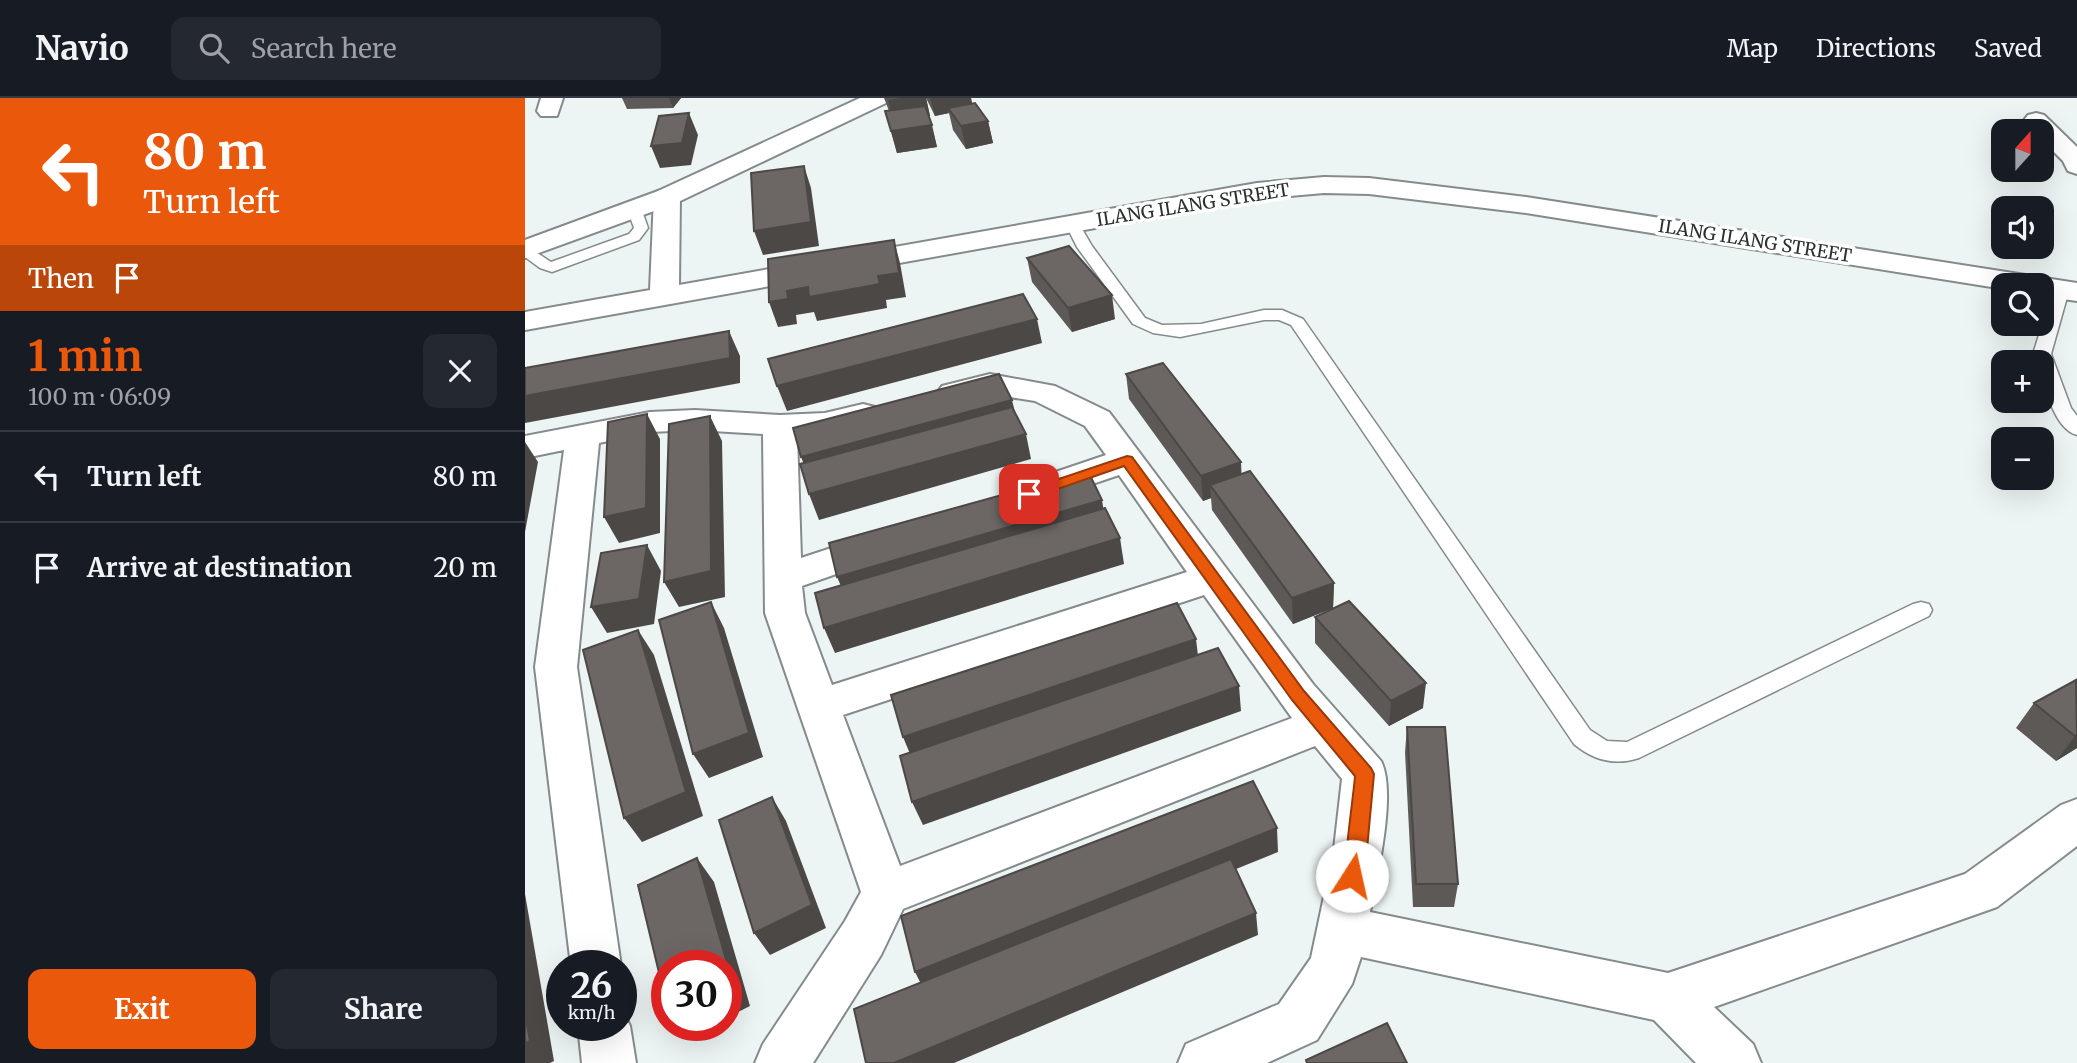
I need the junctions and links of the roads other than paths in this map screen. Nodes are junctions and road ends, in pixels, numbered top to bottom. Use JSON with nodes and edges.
{"nodes":[{"id":1,"x":878,"y":98,"type":"edge"},
{"id":2,"x":2055,"y":139,"type":"edge"},
{"id":3,"x":2077,"y":166,"type":"edge"},
{"id":4,"x":667,"y":197,"type":"junction"},
{"id":5,"x":1073,"y":225,"type":"junction"},
{"id":6,"x":525,"y":250,"type":"edge"},
{"id":7,"x":1991,"y":279,"type":"edge"},
{"id":8,"x":2060,"y":290,"type":"edge"},
{"id":9,"x":664,"y":297,"type":"junction"},
{"id":10,"x":525,"y":321,"type":"edge"},
{"id":11,"x":780,"y":425,"type":"junction"},
{"id":12,"x":2077,"y":429,"type":"edge"},
{"id":13,"x":583,"y":435,"type":"junction"},
{"id":14,"x":525,"y":447,"type":"edge"},
{"id":15,"x":1127,"y":460,"type":"junction"},
{"id":16,"x":1012,"y":500,"type":"edge"},
{"id":17,"x":910,"y":534,"type":"edge"},
{"id":18,"x":782,"y":578,"type":"junction"},
{"id":19,"x":1212,"y":578,"type":"junction"},
{"id":20,"x":1921,"y":611,"type":"dead end"},
{"id":21,"x":818,"y":706,"type":"junction"},
{"id":22,"x":1322,"y":725,"type":"junction"},
{"id":23,"x":2077,"y":819,"type":"edge"},
{"id":24,"x":886,"y":893,"type":"junction"},
{"id":25,"x":1342,"y":930,"type":"junction"},
{"id":26,"x":594,"y":950,"type":"edge"},
{"id":27,"x":1668,"y":998,"type":"junction"},
{"id":28,"x":606,"y":1041,"type":"edge"},
{"id":29,"x":609,"y":1063,"type":"edge"},
{"id":30,"x":782,"y":1063,"type":"edge"},
{"id":31,"x":1205,"y":1063,"type":"edge"},
{"id":32,"x":1734,"y":1063,"type":"edge"}],
"edges":[{"from":1,"to":4,"type":"street"},
{"from":2,"to":3,"type":"street"},
{"from":4,"to":6,"type":"street"},
{"from":4,"to":9,"type":"street"},
{"from":5,"to":7,"type":"street","name":"ILANG ILANG STREET"},
{"from":5,"to":9,"type":"street","name":"ILANG ILANG STREET"},
{"from":5,"to":20,"type":"lane"},
{"from":8,"to":12,"type":"lane"},
{"from":9,"to":10,"type":"street","name":"ILANG ILANG STREET"},
{"from":11,"to":13,"type":"street"},
{"from":11,"to":15,"type":"street"},
{"from":11,"to":18,"type":"street"},
{"from":13,"to":14,"type":"street"},
{"from":13,"to":26,"type":"street"},
{"from":15,"to":16,"type":"street"},
{"from":15,"to":19,"type":"street"},
{"from":17,"to":18,"type":"street"},
{"from":18,"to":21,"type":"street"},
{"from":19,"to":21,"type":"street"},
{"from":19,"to":22,"type":"street"},
{"from":21,"to":24,"type":"street"},
{"from":22,"to":24,"type":"street"},
{"from":22,"to":25,"type":"street"},
{"from":23,"to":27,"type":"street"},
{"from":24,"to":30,"type":"street"},
{"from":25,"to":27,"type":"street"},
{"from":25,"to":31,"type":"street"},
{"from":27,"to":32,"type":"street"},
{"from":28,"to":29,"type":"street"}]}
